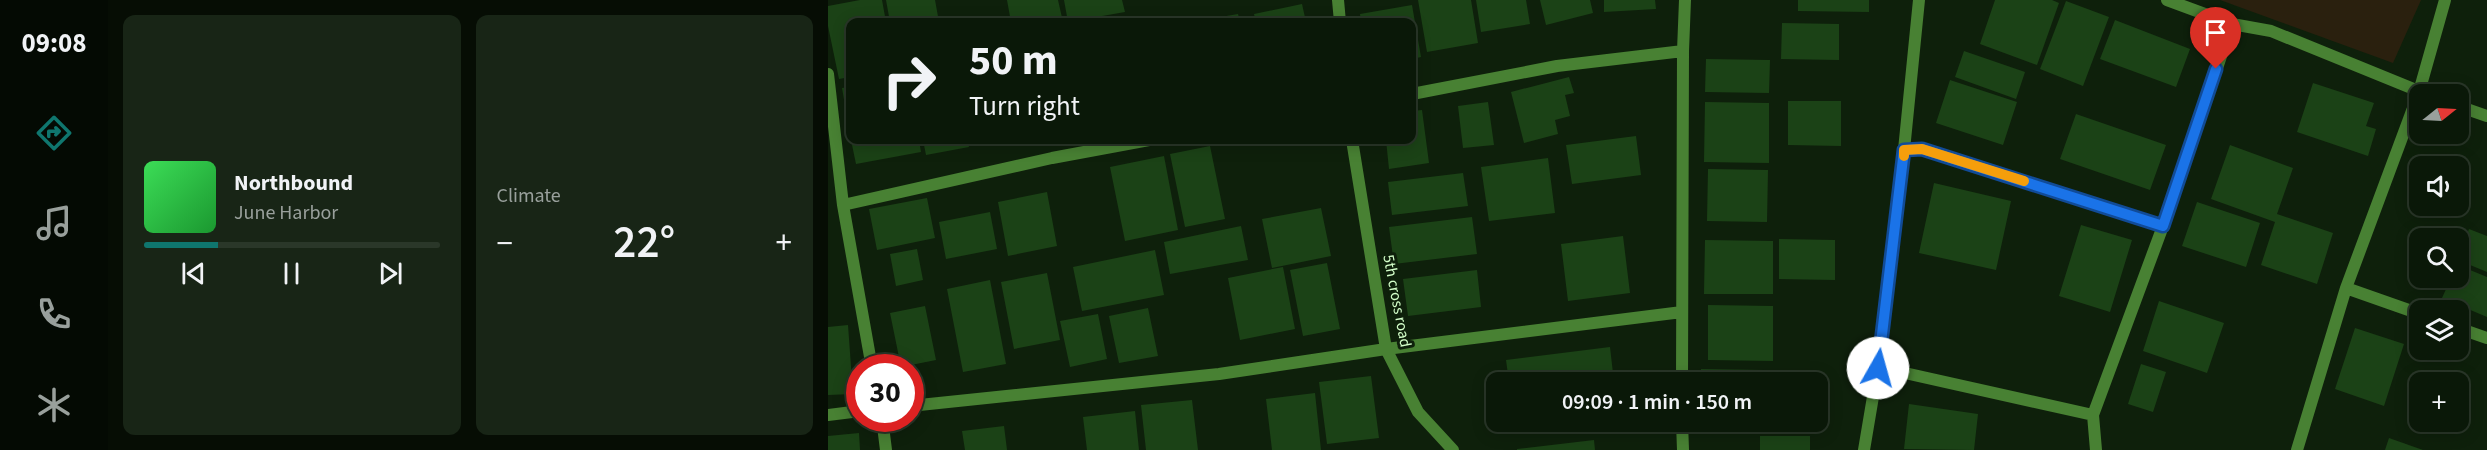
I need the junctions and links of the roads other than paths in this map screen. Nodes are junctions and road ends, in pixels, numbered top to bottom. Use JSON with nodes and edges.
{"nodes":[{"id":1,"x":1338,"y":0,"type":"edge"},
{"id":2,"x":1685,"y":0,"type":"edge"},
{"id":3,"x":1919,"y":0,"type":"edge"},
{"id":4,"x":2167,"y":0,"type":"edge"},
{"id":5,"x":2445,"y":0,"type":"edge"},
{"id":6,"x":1340,"y":18,"type":"edge"},
{"id":7,"x":2232,"y":24,"type":"junction"},
{"id":8,"x":1683,"y":51,"type":"junction"},
{"id":9,"x":828,"y":75,"type":"edge"},
{"id":10,"x":2424,"y":84,"type":"edge"},
{"id":11,"x":2409,"y":88,"type":"edge"},
{"id":12,"x":1416,"y":93,"type":"edge"},
{"id":13,"x":2469,"y":110,"type":"edge"},
{"id":14,"x":2487,"y":116,"type":"edge"},
{"id":15,"x":2409,"y":126,"type":"edge"},
{"id":16,"x":1127,"y":144,"type":"edge"},
{"id":17,"x":1353,"y":144,"type":"edge"},
{"id":18,"x":1904,"y":150,"type":"junction"},
{"id":19,"x":843,"y":205,"type":"junction"},
{"id":20,"x":2163,"y":226,"type":"junction"},
{"id":21,"x":2346,"y":288,"type":"junction"},
{"id":22,"x":2409,"y":310,"type":"edge"},
{"id":23,"x":1682,"y":312,"type":"junction"},
{"id":24,"x":2469,"y":332,"type":"edge"},
{"id":25,"x":2487,"y":338,"type":"edge"},
{"id":26,"x":1386,"y":349,"type":"junction"},
{"id":27,"x":870,"y":354,"type":"edge"},
{"id":28,"x":1878,"y":368,"type":"junction"},
{"id":29,"x":1682,"y":372,"type":"edge"},
{"id":30,"x":924,"y":405,"type":"edge"},
{"id":31,"x":846,"y":413,"type":"edge"},
{"id":32,"x":828,"y":415,"type":"edge"},
{"id":33,"x":2093,"y":415,"type":"junction"},
{"id":34,"x":884,"y":432,"type":"edge"},
{"id":35,"x":1682,"y":432,"type":"edge"},
{"id":36,"x":886,"y":450,"type":"edge"},
{"id":37,"x":1453,"y":450,"type":"edge"},
{"id":38,"x":1683,"y":450,"type":"edge"},
{"id":39,"x":1864,"y":450,"type":"edge"},
{"id":40,"x":2096,"y":450,"type":"edge"},
{"id":41,"x":2296,"y":450,"type":"edge"}],
"edges":[{"from":1,"to":6,"type":"street"},
{"from":2,"to":8,"type":"street"},
{"from":3,"to":18,"type":"street"},
{"from":4,"to":7,"type":"street"},
{"from":5,"to":10,"type":"street"},
{"from":7,"to":11,"type":"street"},
{"from":7,"to":20,"type":"street"},
{"from":8,"to":12,"type":"street"},
{"from":8,"to":23,"type":"street"},
{"from":9,"to":19,"type":"street"},
{"from":13,"to":14,"type":"street"},
{"from":15,"to":21,"type":"street"},
{"from":16,"to":19,"type":"street"},
{"from":17,"to":26,"type":"street","name":"5th cross road"},
{"from":18,"to":20,"type":"street"},
{"from":18,"to":28,"type":"street"},
{"from":19,"to":27,"type":"street"},
{"from":20,"to":33,"type":"street"},
{"from":21,"to":22,"type":"street"},
{"from":21,"to":41,"type":"street"},
{"from":23,"to":26,"type":"street"},
{"from":23,"to":29,"type":"street"},
{"from":24,"to":25,"type":"street"},
{"from":26,"to":30,"type":"street"},
{"from":26,"to":37,"type":"street","name":"5th cross road"},
{"from":28,"to":33,"type":"street"},
{"from":28,"to":39,"type":"street"},
{"from":31,"to":32,"type":"street"},
{"from":33,"to":40,"type":"street"},
{"from":34,"to":36,"type":"street"},
{"from":35,"to":38,"type":"street"}]}
